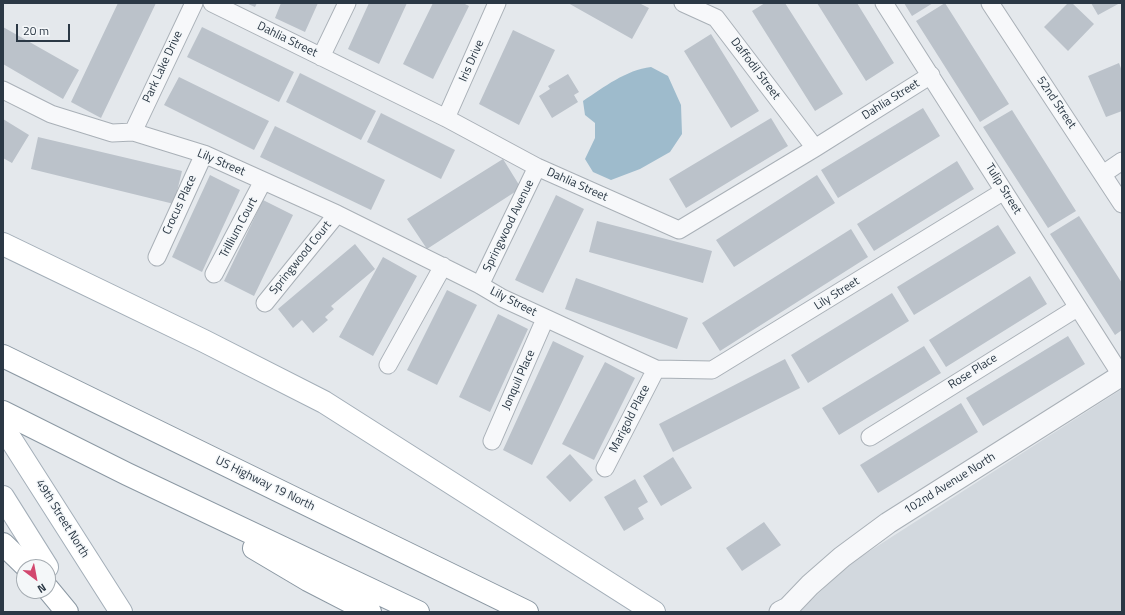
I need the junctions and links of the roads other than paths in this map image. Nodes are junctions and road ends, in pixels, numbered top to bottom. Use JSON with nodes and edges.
{"nodes":[{"id":1,"x":194,"y":3,"type":"edge"},
{"id":2,"x":212,"y":3,"type":"edge"},
{"id":3,"x":346,"y":3,"type":"edge"},
{"id":4,"x":497,"y":3,"type":"edge"},
{"id":5,"x":683,"y":3,"type":"edge"},
{"id":6,"x":884,"y":3,"type":"edge"},
{"id":7,"x":990,"y":3,"type":"edge"},
{"id":8,"x":321,"y":57,"type":"junction"},
{"id":9,"x":931,"y":75,"type":"junction"},
{"id":10,"x":3,"y":90,"type":"edge"},
{"id":11,"x":446,"y":118,"type":"junction"},
{"id":12,"x":133,"y":132,"type":"junction"},
{"id":13,"x":815,"y":148,"type":"junction"},
{"id":14,"x":204,"y":154,"type":"junction"},
{"id":15,"x":1122,"y":162,"type":"edge"},
{"id":16,"x":537,"y":167,"type":"junction"},
{"id":17,"x":1103,"y":174,"type":"junction"},
{"id":18,"x":263,"y":181,"type":"junction"},
{"id":19,"x":1004,"y":191,"type":"junction"},
{"id":20,"x":1122,"y":204,"type":"edge"},
{"id":21,"x":337,"y":214,"type":"junction"},
{"id":22,"x":3,"y":244,"type":"edge"},
{"id":23,"x":156,"y":257,"type":"dead end"},
{"id":24,"x":443,"y":266,"type":"junction"},
{"id":25,"x":214,"y":274,"type":"dead end"},
{"id":26,"x":480,"y":285,"type":"junction"},
{"id":27,"x":265,"y":303,"type":"dead end"},
{"id":28,"x":1077,"y":308,"type":"junction"},
{"id":29,"x":545,"y":319,"type":"junction"},
{"id":30,"x":3,"y":356,"type":"edge"},
{"id":31,"x":388,"y":365,"type":"dead end"},
{"id":32,"x":656,"y":369,"type":"junction"},
{"id":33,"x":1121,"y":375,"type":"edge"},
{"id":34,"x":3,"y":412,"type":"edge"},
{"id":35,"x":3,"y":426,"type":"edge"},
{"id":36,"x":870,"y":437,"type":"dead end"},
{"id":37,"x":492,"y":441,"type":"dead end"},
{"id":38,"x":605,"y":468,"type":"dead end"},
{"id":39,"x":127,"y":474,"type":"junction"},
{"id":40,"x":3,"y":497,"type":"edge"},
{"id":41,"x":3,"y":544,"type":"edge"},
{"id":42,"x":19,"y":559,"type":"edge"},
{"id":43,"x":42,"y":559,"type":"edge"},
{"id":44,"x":56,"y":581,"type":"edge"},
{"id":45,"x":56,"y":599,"type":"edge"},
{"id":46,"x":785,"y":610,"type":"edge"},
{"id":47,"x":67,"y":612,"type":"edge"},
{"id":48,"x":75,"y":612,"type":"edge"},
{"id":49,"x":121,"y":612,"type":"edge"},
{"id":50,"x":370,"y":612,"type":"edge"},
{"id":51,"x":418,"y":612,"type":"edge"},
{"id":52,"x":527,"y":612,"type":"edge"},
{"id":53,"x":654,"y":612,"type":"edge"}],
"edges":[{"from":1,"to":12,"type":"street","name":"Park Lake Drive"},
{"from":2,"to":8,"type":"street","name":"Dahlia Street"},
{"from":3,"to":8,"type":"street"},
{"from":4,"to":11,"type":"street","name":"Iris Drive"},
{"from":5,"to":13,"type":"street","name":"Daffodil Street"},
{"from":6,"to":9,"type":"street","name":"Tulip Street"},
{"from":7,"to":17,"type":"street","name":"52nd Street"},
{"from":8,"to":11,"type":"street","name":"Dahlia Street"},
{"from":9,"to":13,"type":"street","name":"Dahlia Street"},
{"from":9,"to":19,"type":"street","name":"Tulip Street"},
{"from":10,"to":12,"type":"street","name":"Lily Street"},
{"from":11,"to":16,"type":"street","name":"Dahlia Street"},
{"from":12,"to":14,"type":"street","name":"Lily Street"},
{"from":13,"to":16,"type":"street","name":"Dahlia Street"},
{"from":14,"to":18,"type":"street","name":"Lily Street"},
{"from":14,"to":23,"type":"street","name":"Crocus Place"},
{"from":15,"to":17,"type":"street"},
{"from":16,"to":26,"type":"street","name":"Springwood Avenue"},
{"from":17,"to":20,"type":"street","name":"52nd Street"},
{"from":18,"to":21,"type":"street","name":"Lily Street"},
{"from":18,"to":25,"type":"street","name":"Trillium Court"},
{"from":19,"to":28,"type":"street","name":"Tulip Street"},
{"from":19,"to":32,"type":"street","name":"Lily Street"},
{"from":21,"to":24,"type":"street","name":"Lily Street"},
{"from":21,"to":27,"type":"street","name":"Springwood Court"},
{"from":22,"to":53,"type":"main road"},
{"from":24,"to":26,"type":"street","name":"Lily Street"},
{"from":24,"to":31,"type":"street"},
{"from":26,"to":29,"type":"street","name":"Lily Street"},
{"from":28,"to":33,"type":"street","name":"Tulip Street"},
{"from":28,"to":36,"type":"street","name":"Rose Place"},
{"from":29,"to":32,"type":"street","name":"Lily Street"},
{"from":29,"to":37,"type":"street","name":"Jonquil Place"},
{"from":30,"to":52,"type":"main road","name":"US Highway 19 North"},
{"from":32,"to":38,"type":"street","name":"Marigold Place"},
{"from":33,"to":46,"type":"street","name":"102nd Avenue North"},
{"from":34,"to":39,"type":"main road"},
{"from":35,"to":49,"type":"main road","name":"49th Street North"},
{"from":39,"to":50,"type":"main road"},
{"from":39,"to":51,"type":"main road"},
{"from":40,"to":43,"type":"main road"},
{"from":41,"to":42,"type":"main road"},
{"from":44,"to":48,"type":"main road"},
{"from":45,"to":47,"type":"main road"}]}
